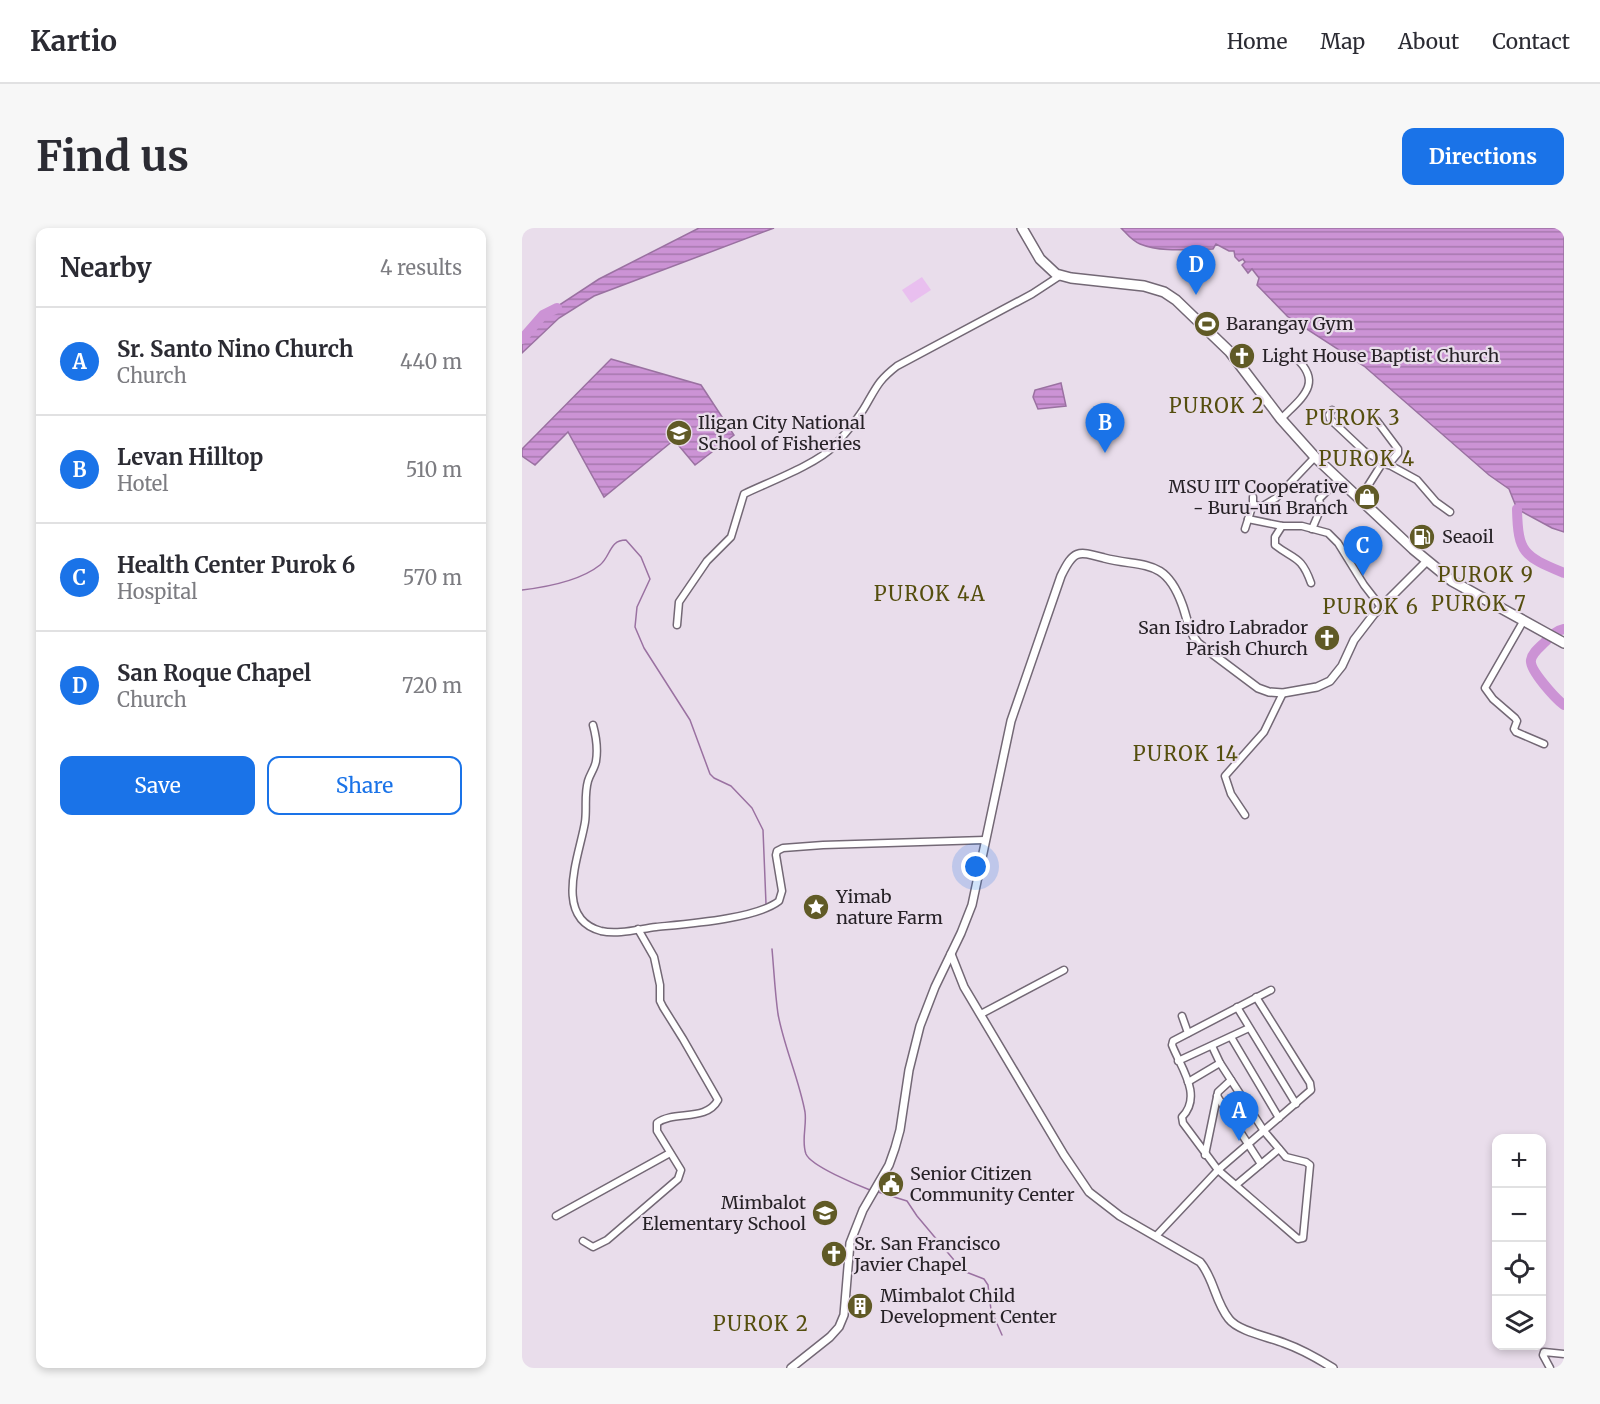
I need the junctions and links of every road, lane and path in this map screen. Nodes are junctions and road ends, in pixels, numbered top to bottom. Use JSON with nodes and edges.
{"nodes":[{"id":1,"x":1022,"y":228,"type":"edge"},
{"id":2,"x":1062,"y":275,"type":"junction"},
{"id":3,"x":1296,"y":358,"type":"dead end"},
{"id":4,"x":1332,"y":410,"type":"dead end"},
{"id":5,"x":1281,"y":420,"type":"junction"},
{"id":6,"x":1377,"y":421,"type":"dead end"},
{"id":7,"x":1314,"y":457,"type":"junction"},
{"id":8,"x":1386,"y":464,"type":"junction"},
{"id":9,"x":1338,"y":480,"type":"junction"},
{"id":10,"x":1359,"y":500,"type":"junction"},
{"id":11,"x":1450,"y":512,"type":"dead end"},
{"id":12,"x":1248,"y":519,"type":"junction"},
{"id":13,"x":1282,"y":526,"type":"junction"},
{"id":14,"x":1245,"y":529,"type":"dead end"},
{"id":15,"x":1312,"y":529,"type":"junction"},
{"id":16,"x":1427,"y":561,"type":"junction"},
{"id":17,"x":1311,"y":583,"type":"dead end"},
{"id":18,"x":1381,"y":607,"type":"junction"},
{"id":19,"x":1524,"y":620,"type":"junction"},
{"id":20,"x":676,"y":625,"type":"dead end"},
{"id":21,"x":1562,"y":642,"type":"edge"},
{"id":22,"x":1283,"y":693,"type":"junction"},
{"id":23,"x":593,"y":725,"type":"dead end"},
{"id":24,"x":1544,"y":744,"type":"dead end"},
{"id":25,"x":1245,"y":815,"type":"dead end"},
{"id":26,"x":985,"y":840,"type":"junction"},
{"id":27,"x":638,"y":929,"type":"junction"},
{"id":28,"x":951,"y":954,"type":"junction"},
{"id":29,"x":1064,"y":970,"type":"dead end"},
{"id":30,"x":1271,"y":990,"type":"dead end"},
{"id":31,"x":1256,"y":997,"type":"junction"},
{"id":32,"x":1237,"y":1006,"type":"junction"},
{"id":33,"x":981,"y":1014,"type":"junction"},
{"id":34,"x":1182,"y":1016,"type":"dead end"},
{"id":35,"x":1249,"y":1028,"type":"junction"},
{"id":36,"x":1188,"y":1033,"type":"junction"},
{"id":37,"x":1231,"y":1037,"type":"junction"},
{"id":38,"x":1212,"y":1046,"type":"junction"},
{"id":39,"x":1178,"y":1061,"type":"junction"},
{"id":40,"x":1220,"y":1064,"type":"junction"},
{"id":41,"x":1231,"y":1080,"type":"junction"},
{"id":42,"x":1188,"y":1082,"type":"junction"},
{"id":43,"x":1217,"y":1096,"type":"junction"},
{"id":44,"x":1296,"y":1104,"type":"junction"},
{"id":45,"x":1279,"y":1118,"type":"junction"},
{"id":46,"x":1264,"y":1131,"type":"junction"},
{"id":47,"x":1248,"y":1145,"type":"junction"},
{"id":48,"x":1279,"y":1149,"type":"junction"},
{"id":49,"x":670,"y":1153,"type":"junction"},
{"id":50,"x":1205,"y":1155,"type":"junction"},
{"id":51,"x":1261,"y":1164,"type":"junction"},
{"id":52,"x":1218,"y":1170,"type":"junction"},
{"id":53,"x":1236,"y":1185,"type":"junction"},
{"id":54,"x":555,"y":1216,"type":"dead end"},
{"id":55,"x":1156,"y":1236,"type":"junction"},
{"id":56,"x":583,"y":1241,"type":"dead end"},
{"id":57,"x":1564,"y":1354,"type":"edge"},
{"id":58,"x":791,"y":1368,"type":"edge"},
{"id":59,"x":1333,"y":1368,"type":"edge"},
{"id":60,"x":1550,"y":1368,"type":"edge"}],
"edges":[{"from":1,"to":2,"type":"highway"},
{"from":2,"to":5,"type":"highway"},
{"from":2,"to":20,"type":"street"},
{"from":3,"to":5,"type":"street"},
{"from":4,"to":8,"type":"street"},
{"from":5,"to":7,"type":"highway"},
{"from":6,"to":8,"type":"street"},
{"from":7,"to":9,"type":"highway"},
{"from":7,"to":12,"type":"street"},
{"from":8,"to":10,"type":"street"},
{"from":8,"to":11,"type":"street"},
{"from":9,"to":10,"type":"highway"},
{"from":9,"to":15,"type":"street"},
{"from":10,"to":16,"type":"highway"},
{"from":12,"to":13,"type":"street"},
{"from":12,"to":14,"type":"street"},
{"from":13,"to":15,"type":"street"},
{"from":13,"to":17,"type":"street"},
{"from":15,"to":18,"type":"street"},
{"from":16,"to":18,"type":"street"},
{"from":16,"to":19,"type":"highway"},
{"from":18,"to":22,"type":"street"},
{"from":19,"to":21,"type":"highway"},
{"from":19,"to":24,"type":"street"},
{"from":22,"to":25,"type":"street"},
{"from":22,"to":26,"type":"street"},
{"from":23,"to":27,"type":"street"},
{"from":26,"to":27,"type":"street"},
{"from":26,"to":28,"type":"street"},
{"from":27,"to":49,"type":"street"},
{"from":28,"to":33,"type":"street"},
{"from":28,"to":58,"type":"street"},
{"from":29,"to":33,"type":"street"},
{"from":30,"to":31,"type":"street"},
{"from":31,"to":32,"type":"street"},
{"from":31,"to":44,"type":"street"},
{"from":32,"to":35,"type":"street"},
{"from":32,"to":36,"type":"street"},
{"from":33,"to":55,"type":"street"},
{"from":34,"to":36,"type":"street"},
{"from":35,"to":37,"type":"street"},
{"from":35,"to":44,"type":"street"},
{"from":36,"to":39,"type":"street"},
{"from":37,"to":38,"type":"street"},
{"from":37,"to":45,"type":"street"},
{"from":38,"to":39,"type":"street"},
{"from":38,"to":40,"type":"street"},
{"from":39,"to":42,"type":"street"},
{"from":40,"to":41,"type":"street"},
{"from":40,"to":42,"type":"street"},
{"from":41,"to":43,"type":"street"},
{"from":41,"to":46,"type":"street"},
{"from":42,"to":50,"type":"street"},
{"from":43,"to":47,"type":"street"},
{"from":43,"to":50,"type":"street"},
{"from":44,"to":45,"type":"street"},
{"from":45,"to":46,"type":"street"},
{"from":46,"to":47,"type":"street"},
{"from":46,"to":48,"type":"street"},
{"from":47,"to":51,"type":"street"},
{"from":47,"to":52,"type":"street"},
{"from":48,"to":51,"type":"street"},
{"from":48,"to":53,"type":"street"},
{"from":49,"to":54,"type":"street"},
{"from":49,"to":56,"type":"street"},
{"from":50,"to":52,"type":"street"},
{"from":51,"to":53,"type":"street"},
{"from":52,"to":53,"type":"street"},
{"from":52,"to":55,"type":"street"},
{"from":55,"to":59,"type":"street"},
{"from":57,"to":60,"type":"street"}]}
